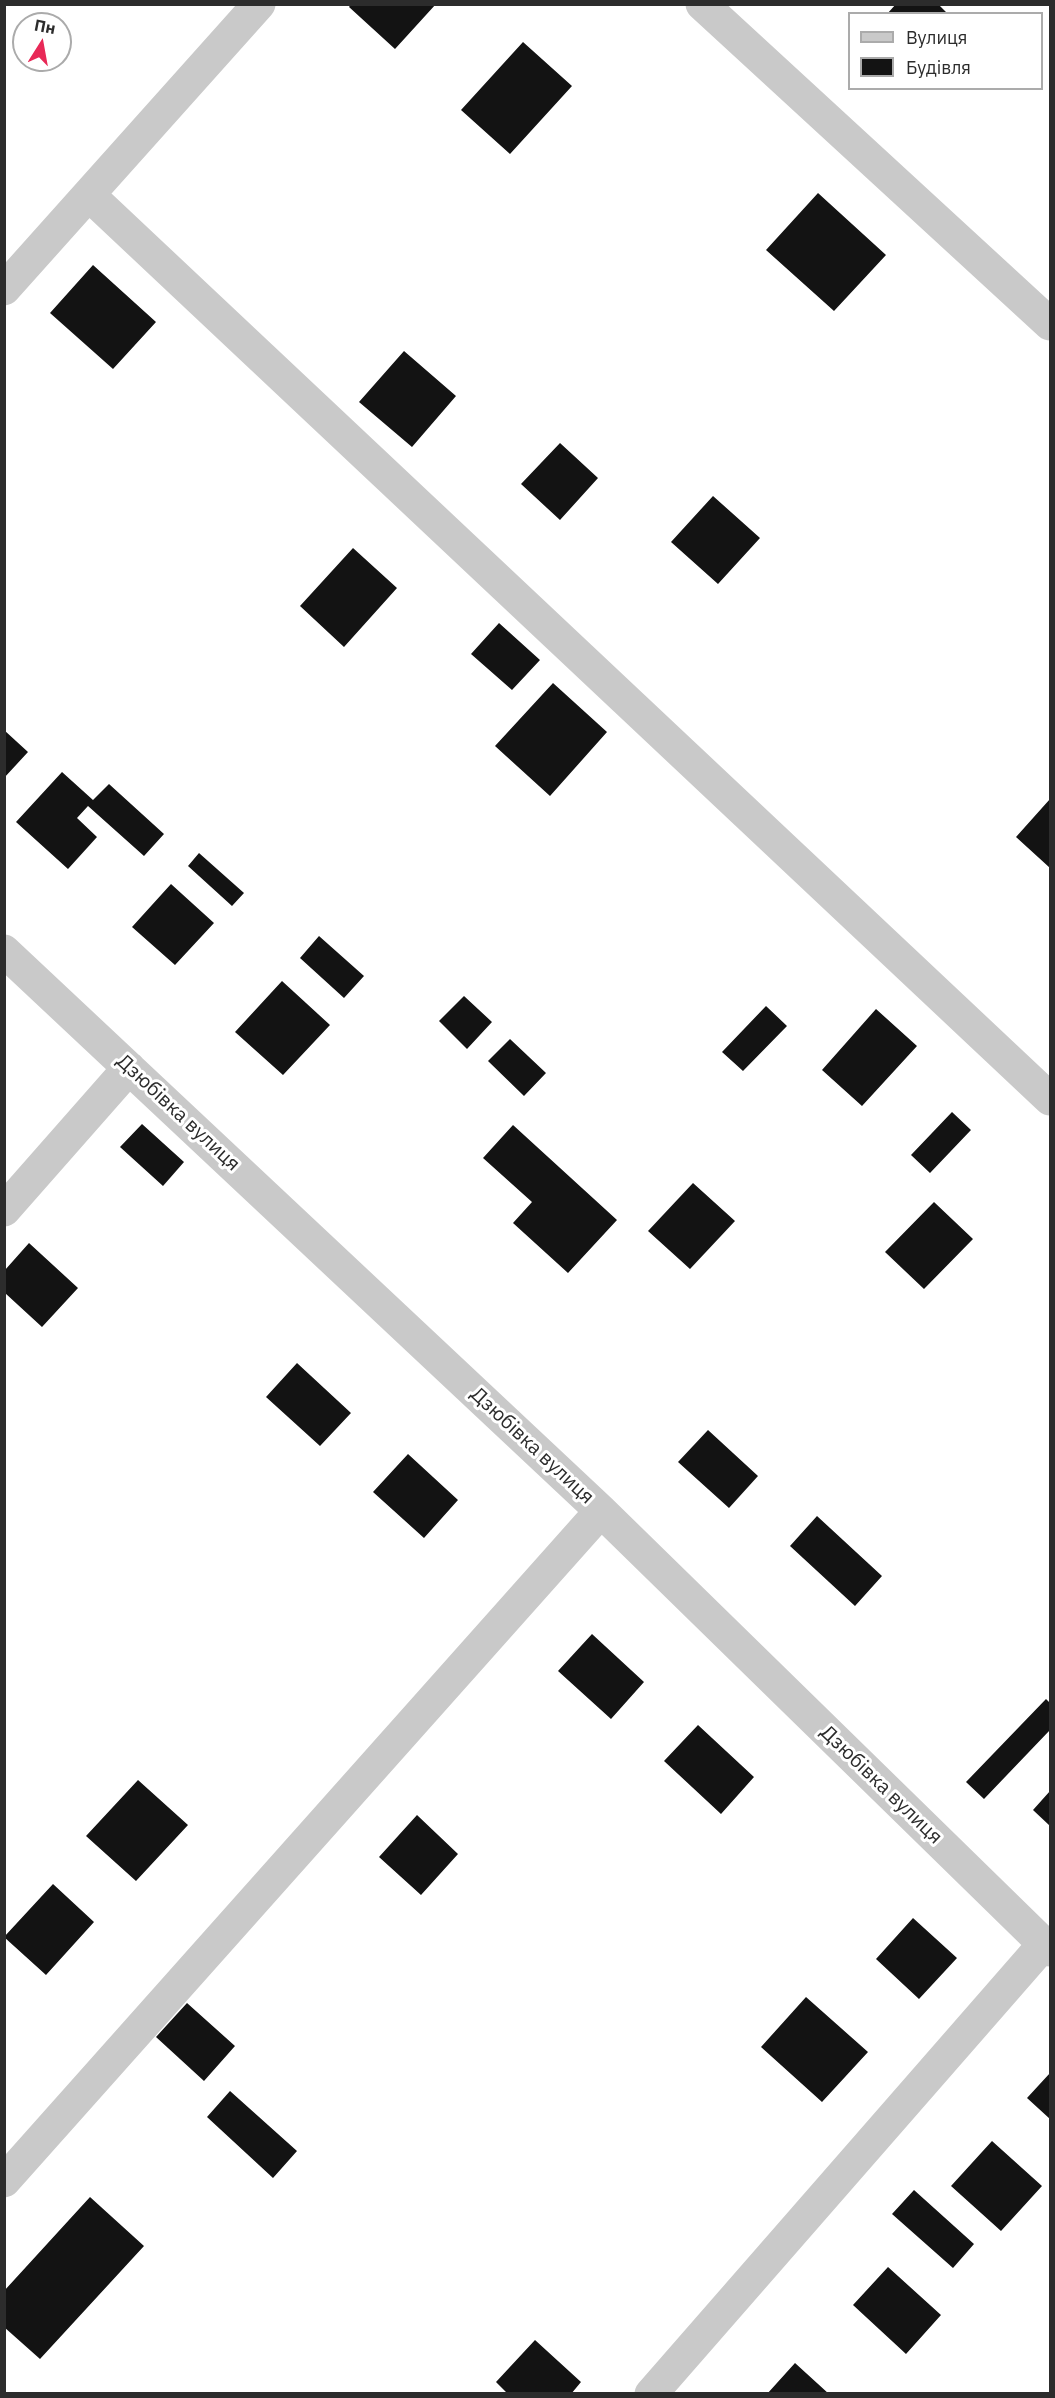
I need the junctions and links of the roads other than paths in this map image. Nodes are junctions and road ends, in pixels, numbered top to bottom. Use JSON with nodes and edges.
{"nodes":[{"id":1,"x":259,"y":4,"type":"edge"},
{"id":2,"x":702,"y":4,"type":"edge"},
{"id":3,"x":89,"y":195,"type":"junction"},
{"id":4,"x":4,"y":289,"type":"edge"},
{"id":5,"x":1050,"y":324,"type":"edge"},
{"id":6,"x":4,"y":951,"type":"edge"},
{"id":7,"x":129,"y":1068,"type":"junction"},
{"id":8,"x":1050,"y":1099,"type":"edge"},
{"id":9,"x":4,"y":1210,"type":"edge"},
{"id":10,"x":601,"y":1511,"type":"junction"},
{"id":11,"x":1047,"y":1947,"type":"edge"},
{"id":12,"x":4,"y":2181,"type":"edge"},
{"id":13,"x":651,"y":2394,"type":"edge"}],
"edges":[{"from":1,"to":3,"type":"street"},
{"from":2,"to":5,"type":"street"},
{"from":3,"to":4,"type":"street"},
{"from":3,"to":8,"type":"street"},
{"from":6,"to":7,"type":"street","name":"Дзюбівка вулиця"},
{"from":7,"to":9,"type":"street"},
{"from":7,"to":10,"type":"street","name":"Дзюбівка вулиця"},
{"from":10,"to":11,"type":"street","name":"Дзюбівка вулиця"},
{"from":10,"to":12,"type":"street"},
{"from":11,"to":13,"type":"street"}]}
